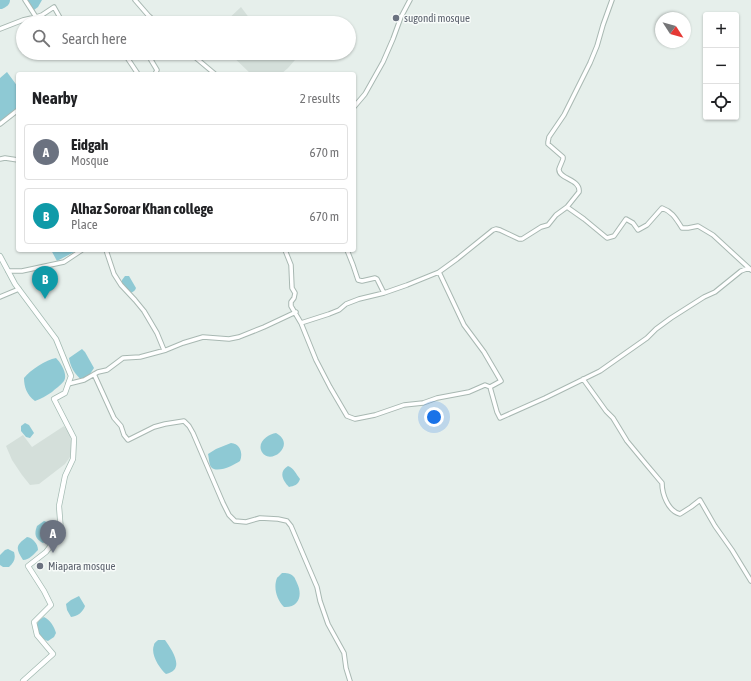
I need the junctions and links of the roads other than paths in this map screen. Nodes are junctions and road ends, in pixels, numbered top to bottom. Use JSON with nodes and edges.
{"nodes":[{"id":1,"x":25,"y":0,"type":"edge"},
{"id":2,"x":135,"y":0,"type":"edge"},
{"id":3,"x":410,"y":0,"type":"edge"},
{"id":4,"x":612,"y":0,"type":"edge"},
{"id":5,"x":35,"y":16,"type":"edge"},
{"id":6,"x":39,"y":16,"type":"edge"},
{"id":7,"x":59,"y":16,"type":"edge"},
{"id":8,"x":149,"y":16,"type":"edge"},
{"id":9,"x":16,"y":23,"type":"edge"},
{"id":10,"x":0,"y":29,"type":"edge"},
{"id":11,"x":129,"y":60,"type":"edge"},
{"id":12,"x":151,"y":60,"type":"edge"},
{"id":13,"x":198,"y":60,"type":"edge"},
{"id":14,"x":137,"y":72,"type":"edge"},
{"id":15,"x":156,"y":72,"type":"edge"},
{"id":16,"x":213,"y":72,"type":"edge"},
{"id":17,"x":356,"y":105,"type":"edge"},
{"id":18,"x":16,"y":112,"type":"edge"},
{"id":19,"x":0,"y":124,"type":"edge"},
{"id":20,"x":0,"y":159,"type":"edge"},
{"id":21,"x":16,"y":160,"type":"edge"},
{"id":22,"x":567,"y":206,"type":"junction"},
{"id":23,"x":79,"y":252,"type":"edge"},
{"id":24,"x":107,"y":252,"type":"edge"},
{"id":25,"x":286,"y":252,"type":"edge"},
{"id":26,"x":348,"y":252,"type":"edge"},
{"id":27,"x":0,"y":256,"type":"edge"},
{"id":28,"x":750,"y":269,"type":"edge"},
{"id":29,"x":8,"y":271,"type":"junction"},
{"id":30,"x":439,"y":272,"type":"junction"},
{"id":31,"x":19,"y":289,"type":"junction"},
{"id":32,"x":384,"y":294,"type":"junction"},
{"id":33,"x":0,"y":297,"type":"edge"},
{"id":34,"x":296,"y":312,"type":"junction"},
{"id":35,"x":301,"y":323,"type":"junction"},
{"id":36,"x":164,"y":350,"type":"junction"},
{"id":37,"x":94,"y":374,"type":"junction"},
{"id":38,"x":583,"y":379,"type":"junction"},
{"id":39,"x":68,"y":384,"type":"junction"},
{"id":40,"x":490,"y":387,"type":"junction"},
{"id":41,"x":751,"y":581,"type":"edge"},
{"id":42,"x":23,"y":681,"type":"edge"},
{"id":43,"x":350,"y":681,"type":"edge"}],
"edges":[{"from":1,"to":5,"type":"street"},
{"from":2,"to":8,"type":"street"},
{"from":3,"to":17,"type":"street"},
{"from":4,"to":22,"type":"street"},
{"from":6,"to":7,"type":"street"},
{"from":9,"to":10,"type":"street"},
{"from":11,"to":14,"type":"street"},
{"from":12,"to":15,"type":"street"},
{"from":13,"to":16,"type":"street"},
{"from":18,"to":19,"type":"street"},
{"from":20,"to":21,"type":"street"},
{"from":22,"to":28,"type":"street"},
{"from":22,"to":30,"type":"street"},
{"from":23,"to":29,"type":"street"},
{"from":24,"to":36,"type":"street"},
{"from":25,"to":34,"type":"street"},
{"from":26,"to":32,"type":"street"},
{"from":27,"to":29,"type":"street"},
{"from":28,"to":38,"type":"street"},
{"from":29,"to":31,"type":"street"},
{"from":30,"to":32,"type":"street"},
{"from":30,"to":40,"type":"street"},
{"from":31,"to":33,"type":"street"},
{"from":31,"to":39,"type":"street"},
{"from":32,"to":35,"type":"street"},
{"from":34,"to":35,"type":"street"},
{"from":34,"to":36,"type":"street"},
{"from":35,"to":40,"type":"street"},
{"from":36,"to":37,"type":"street"},
{"from":37,"to":39,"type":"street"},
{"from":37,"to":43,"type":"street"},
{"from":38,"to":40,"type":"street"},
{"from":38,"to":41,"type":"street"},
{"from":39,"to":42,"type":"street"}]}
